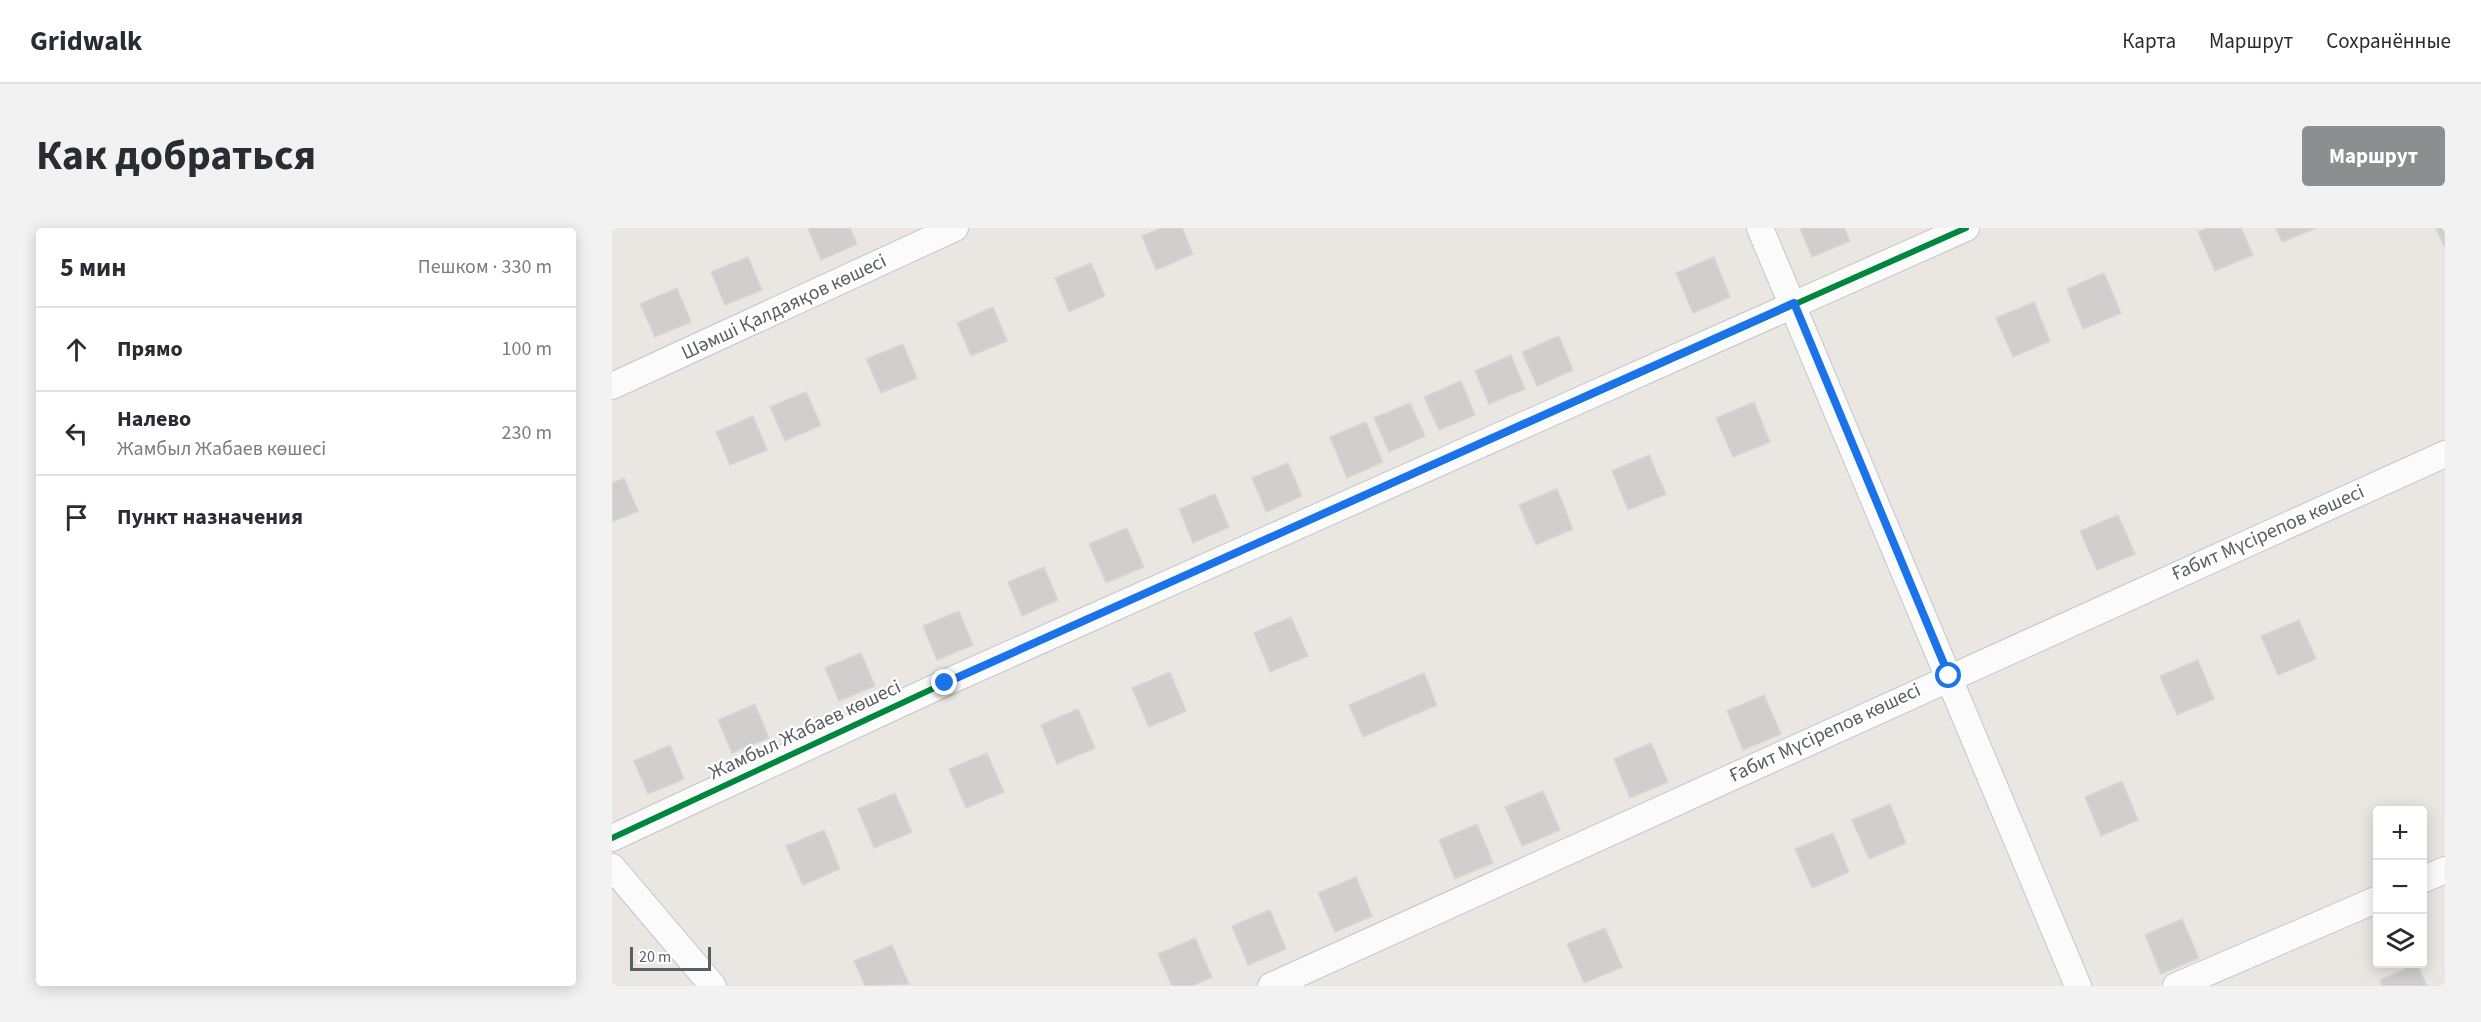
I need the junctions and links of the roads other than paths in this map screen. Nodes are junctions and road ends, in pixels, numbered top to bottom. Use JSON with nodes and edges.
{"nodes":[{"id":1,"x":956,"y":228,"type":"edge"},
{"id":2,"x":1760,"y":228,"type":"edge"},
{"id":3,"x":1966,"y":228,"type":"edge"},
{"id":4,"x":1794,"y":303,"type":"junction"},
{"id":5,"x":612,"y":386,"type":"edge"},
{"id":6,"x":2445,"y":454,"type":"edge"},
{"id":7,"x":1949,"y":676,"type":"junction"},
{"id":8,"x":612,"y":838,"type":"edge"},
{"id":9,"x":612,"y":867,"type":"edge"},
{"id":10,"x":2445,"y":870,"type":"edge"},
{"id":11,"x":2427,"y":878,"type":"edge"},
{"id":12,"x":2373,"y":901,"type":"edge"},
{"id":13,"x":713,"y":986,"type":"edge"},
{"id":14,"x":1271,"y":986,"type":"edge"},
{"id":15,"x":2078,"y":986,"type":"edge"},
{"id":16,"x":2176,"y":986,"type":"edge"}],
"edges":[{"from":1,"to":5,"type":"street","name":"Шәмші Қалдаяқов көшесі"},
{"from":2,"to":4,"type":"street"},
{"from":3,"to":4,"type":"street","name":"Жамбыл Жабаев көшесі"},
{"from":4,"to":7,"type":"street"},
{"from":4,"to":8,"type":"street","name":"Жамбыл Жабаев көшесі"},
{"from":6,"to":7,"type":"street","name":"Ғабит Мүсірепов көшесі"},
{"from":7,"to":14,"type":"street","name":"Ғабит Мүсірепов көшесі"},
{"from":7,"to":15,"type":"street"},
{"from":9,"to":13,"type":"street"},
{"from":10,"to":11,"type":"street"},
{"from":12,"to":16,"type":"street"}]}
